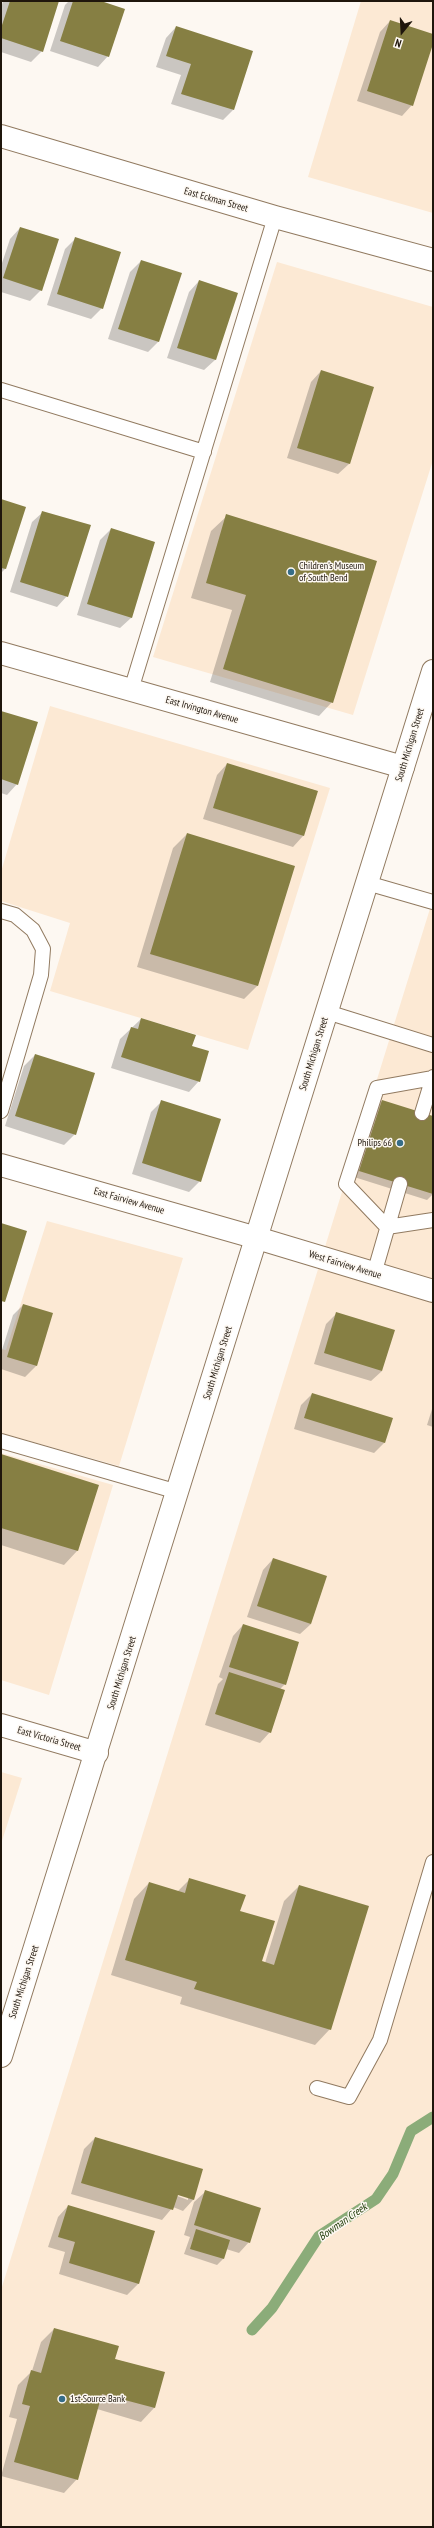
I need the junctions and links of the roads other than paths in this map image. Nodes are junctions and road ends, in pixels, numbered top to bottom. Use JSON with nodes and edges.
{"nodes":[{"id":1,"x":1,"y":136,"type":"edge"},
{"id":2,"x":276,"y":217,"type":"junction"},
{"id":3,"x":433,"y":260,"type":"edge"},
{"id":4,"x":1,"y":390,"type":"edge"},
{"id":5,"x":204,"y":452,"type":"junction"},
{"id":6,"x":1,"y":653,"type":"edge"},
{"id":7,"x":433,"y":671,"type":"edge"},
{"id":8,"x":132,"y":690,"type":"junction"},
{"id":9,"x":403,"y":767,"type":"junction"},
{"id":10,"x":367,"y":883,"type":"junction"},
{"id":11,"x":433,"y":902,"type":"edge"},
{"id":12,"x":1,"y":911,"type":"edge"},
{"id":13,"x":327,"y":1012,"type":"junction"},
{"id":14,"x":433,"y":1045,"type":"edge"},
{"id":15,"x":433,"y":1077,"type":"edge"},
{"id":16,"x":1,"y":1111,"type":"edge"},
{"id":17,"x":422,"y":1112,"type":"dead end"},
{"id":18,"x":1,"y":1165,"type":"edge"},
{"id":19,"x":400,"y":1184,"type":"dead end"},
{"id":20,"x":433,"y":1220,"type":"edge"},
{"id":21,"x":387,"y":1227,"type":"junction"},
{"id":22,"x":257,"y":1238,"type":"junction"},
{"id":23,"x":374,"y":1274,"type":"junction"},
{"id":24,"x":433,"y":1291,"type":"edge"},
{"id":25,"x":1,"y":1441,"type":"edge"},
{"id":26,"x":178,"y":1492,"type":"junction"},
{"id":27,"x":1,"y":1725,"type":"edge"},
{"id":28,"x":97,"y":1753,"type":"junction"},
{"id":29,"x":433,"y":1862,"type":"edge"},
{"id":30,"x":6,"y":2019,"type":"edge"},
{"id":31,"x":1,"y":2056,"type":"edge"},
{"id":32,"x":316,"y":2088,"type":"dead end"}],
"edges":[{"from":1,"to":2,"type":"main road","name":"East Eckman Street"},
{"from":2,"to":3,"type":"main road","name":"East Eckman Street"},
{"from":2,"to":5,"type":"lane"},
{"from":4,"to":5,"type":"lane"},
{"from":5,"to":8,"type":"lane"},
{"from":6,"to":8,"type":"main road","name":"East Irvington Avenue"},
{"from":7,"to":9,"type":"main road","name":"South Michigan Street"},
{"from":8,"to":9,"type":"main road","name":"East Irvington Avenue"},
{"from":9,"to":10,"type":"main road","name":"South Michigan Street"},
{"from":10,"to":11,"type":"lane"},
{"from":10,"to":13,"type":"main road","name":"South Michigan Street"},
{"from":12,"to":16,"type":"lane"},
{"from":13,"to":14,"type":"lane"},
{"from":13,"to":22,"type":"main road","name":"South Michigan Street"},
{"from":15,"to":17,"type":"lane"},
{"from":15,"to":21,"type":"lane"},
{"from":18,"to":22,"type":"main road","name":"East Fairview Avenue"},
{"from":19,"to":21,"type":"lane"},
{"from":20,"to":21,"type":"lane"},
{"from":21,"to":23,"type":"lane"},
{"from":22,"to":23,"type":"main road","name":"West Fairview Avenue"},
{"from":22,"to":26,"type":"main road","name":"South Michigan Street"},
{"from":23,"to":24,"type":"main road","name":"West Fairview Avenue"},
{"from":25,"to":26,"type":"lane"},
{"from":26,"to":28,"type":"main road","name":"South Michigan Street"},
{"from":27,"to":28,"type":"main road","name":"East Victoria Street"},
{"from":28,"to":30,"type":"main road","name":"South Michigan Street"},
{"from":29,"to":32,"type":"lane"},
{"from":30,"to":31,"type":"main road","name":"South Michigan Street"}]}
